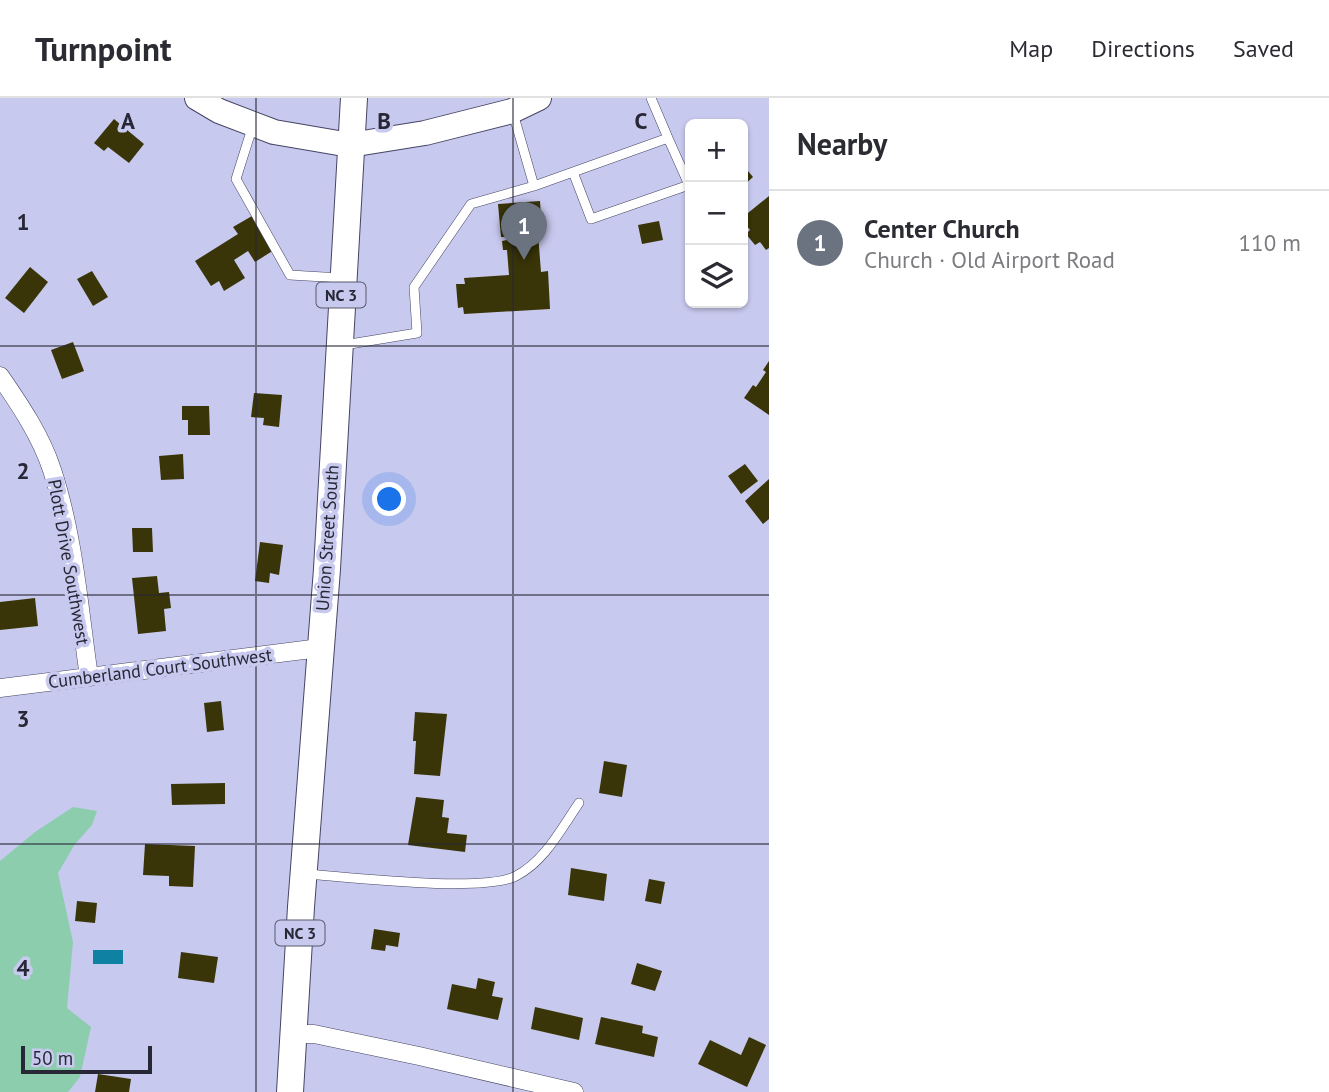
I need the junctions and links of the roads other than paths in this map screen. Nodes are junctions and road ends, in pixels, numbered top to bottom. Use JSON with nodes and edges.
{"nodes":[{"id":1,"x":197,"y":98,"type":"edge"},
{"id":2,"x":354,"y":98,"type":"edge"},
{"id":3,"x":539,"y":98,"type":"edge"},
{"id":4,"x":651,"y":98,"type":"edge"},
{"id":5,"x":512,"y":111,"type":"junction"},
{"id":6,"x":253,"y":124,"type":"junction"},
{"id":7,"x":668,"y":138,"type":"junction"},
{"id":8,"x":350,"y":145,"type":"junction"},
{"id":9,"x":573,"y":172,"type":"junction"},
{"id":10,"x":534,"y":186,"type":"junction"},
{"id":11,"x":342,"y":278,"type":"junction"},
{"id":12,"x":339,"y":345,"type":"junction"},
{"id":13,"x":0,"y":376,"type":"edge"},
{"id":14,"x":320,"y":649,"type":"junction"},
{"id":15,"x":89,"y":677,"type":"junction"},
{"id":16,"x":0,"y":688,"type":"edge"},
{"id":17,"x":579,"y":803,"type":"dead end"},
{"id":18,"x":304,"y":874,"type":"junction"},
{"id":19,"x":294,"y":1034,"type":"junction"},
{"id":20,"x":290,"y":1092,"type":"edge"},
{"id":21,"x":574,"y":1092,"type":"edge"}],
"edges":[{"from":1,"to":6,"type":"street"},
{"from":2,"to":8,"type":"main road","number":"NC 3"},
{"from":3,"to":5,"type":"street"},
{"from":4,"to":7,"type":"lane"},
{"from":5,"to":8,"type":"street"},
{"from":5,"to":10,"type":"lane"},
{"from":6,"to":8,"type":"street"},
{"from":6,"to":11,"type":"lane"},
{"from":7,"to":9,"type":"lane"},
{"from":7,"to":9,"type":"lane"},
{"from":8,"to":11,"type":"main road","name":"Union Street South","number":"NC 3"},
{"from":9,"to":10,"type":"lane"},
{"from":10,"to":12,"type":"lane"},
{"from":11,"to":12,"type":"main road","name":"Union Street South","number":"NC 3"},
{"from":12,"to":14,"type":"main road","name":"Union Street South","number":"NC 3"},
{"from":13,"to":15,"type":"street","name":"Plott Drive Southwest"},
{"from":14,"to":15,"type":"street","name":"Cumberland Court Southwest"},
{"from":14,"to":18,"type":"main road","name":"Union Street South","number":"NC 3"},
{"from":15,"to":16,"type":"street","name":"Cumberland Court Southwest"},
{"from":17,"to":18,"type":"lane"},
{"from":18,"to":19,"type":"main road","name":"Union Street South","number":"NC 3"},
{"from":19,"to":20,"type":"main road","name":"Union Street South","number":"NC 3"},
{"from":19,"to":21,"type":"street"}]}
